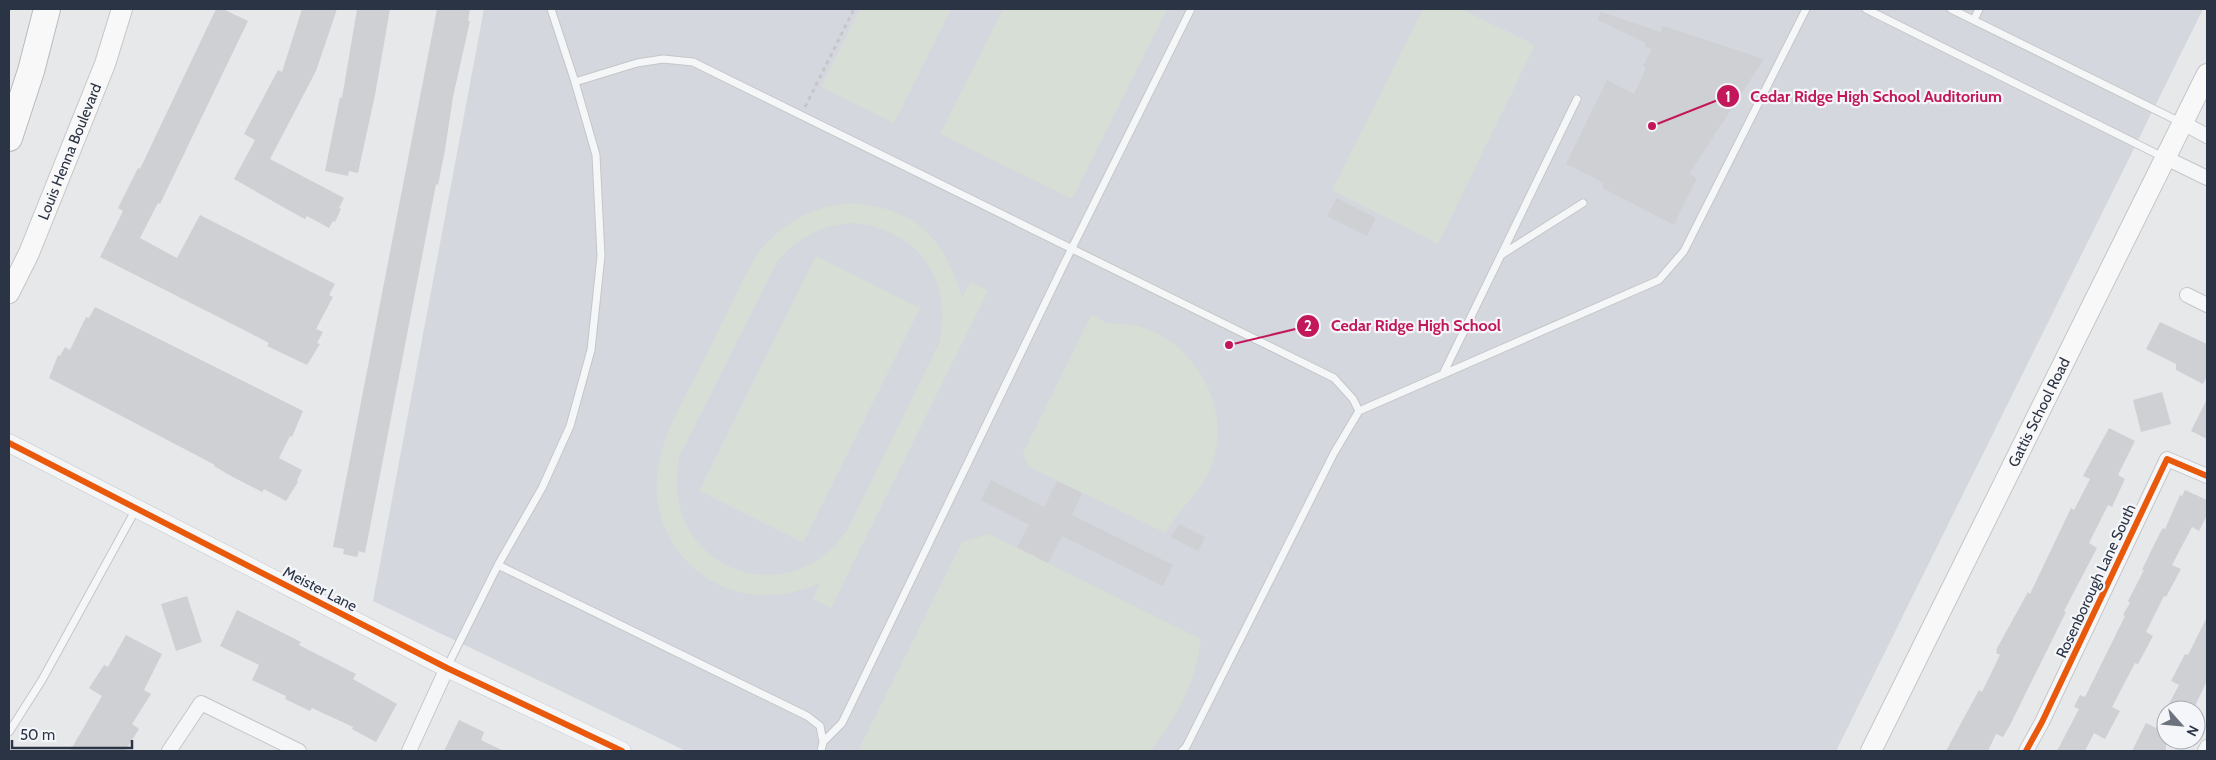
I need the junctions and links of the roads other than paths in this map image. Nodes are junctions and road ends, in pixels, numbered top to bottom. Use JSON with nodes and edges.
{"nodes":[{"id":1,"x":40,"y":9,"type":"edge"},
{"id":2,"x":47,"y":9,"type":"edge"},
{"id":3,"x":122,"y":9,"type":"edge"},
{"id":4,"x":551,"y":9,"type":"edge"},
{"id":5,"x":1191,"y":9,"type":"edge"},
{"id":6,"x":1806,"y":9,"type":"edge"},
{"id":7,"x":1866,"y":9,"type":"edge"},
{"id":8,"x":1951,"y":9,"type":"edge"},
{"id":9,"x":1979,"y":9,"type":"edge"},
{"id":10,"x":1974,"y":20,"type":"junction"},
{"id":11,"x":2207,"y":74,"type":"edge"},
{"id":12,"x":575,"y":82,"type":"junction"},
{"id":13,"x":9,"y":83,"type":"edge"},
{"id":14,"x":1577,"y":100,"type":"dead end"},
{"id":15,"x":2183,"y":123,"type":"junction"},
{"id":16,"x":2207,"y":136,"type":"edge"},
{"id":17,"x":9,"y":138,"type":"edge"},
{"id":18,"x":2166,"y":158,"type":"junction"},
{"id":19,"x":2207,"y":178,"type":"edge"},
{"id":20,"x":1583,"y":203,"type":"dead end"},
{"id":21,"x":1071,"y":249,"type":"junction"},
{"id":22,"x":1501,"y":255,"type":"junction"},
{"id":23,"x":9,"y":293,"type":"edge"},
{"id":24,"x":2187,"y":295,"type":"dead end"},
{"id":25,"x":2207,"y":305,"type":"edge"},
{"id":26,"x":1443,"y":374,"type":"junction"},
{"id":27,"x":1359,"y":412,"type":"junction"},
{"id":28,"x":9,"y":443,"type":"edge"},
{"id":29,"x":2207,"y":476,"type":"edge"},
{"id":30,"x":136,"y":509,"type":"junction"},
{"id":31,"x":498,"y":565,"type":"junction"},
{"id":32,"x":447,"y":668,"type":"junction"},
{"id":33,"x":9,"y":732,"type":"edge"},
{"id":34,"x":823,"y":742,"type":"junction"},
{"id":35,"x":2207,"y":747,"type":"edge"},
{"id":36,"x":293,"y":750,"type":"edge"},
{"id":37,"x":169,"y":751,"type":"edge"},
{"id":38,"x":409,"y":751,"type":"edge"},
{"id":39,"x":622,"y":751,"type":"edge"},
{"id":40,"x":821,"y":751,"type":"edge"},
{"id":41,"x":1182,"y":751,"type":"edge"},
{"id":42,"x":1871,"y":751,"type":"edge"},
{"id":43,"x":2026,"y":751,"type":"edge"},
{"id":44,"x":2205,"y":751,"type":"edge"}],
"edges":[{"from":1,"to":13,"type":"highway"},
{"from":2,"to":17,"type":"highway"},
{"from":3,"to":23,"type":"main road","name":"Louis Henna Boulevard"},
{"from":4,"to":12,"type":"lane"},
{"from":5,"to":21,"type":"lane"},
{"from":6,"to":26,"type":"lane"},
{"from":7,"to":18,"type":"lane"},
{"from":8,"to":10,"type":"lane"},
{"from":9,"to":10,"type":"lane"},
{"from":10,"to":15,"type":"lane"},
{"from":11,"to":15,"type":"main road","name":"Gattis School Road"},
{"from":12,"to":21,"type":"lane"},
{"from":12,"to":31,"type":"lane"},
{"from":14,"to":22,"type":"lane"},
{"from":15,"to":16,"type":"street"},
{"from":15,"to":18,"type":"main road","name":"Gattis School Road"},
{"from":18,"to":19,"type":"street"},
{"from":18,"to":42,"type":"main road","name":"Gattis School Road"},
{"from":20,"to":22,"type":"lane"},
{"from":21,"to":27,"type":"lane"},
{"from":21,"to":34,"type":"lane"},
{"from":22,"to":26,"type":"lane"},
{"from":24,"to":25,"type":"street"},
{"from":26,"to":27,"type":"lane"},
{"from":27,"to":41,"type":"lane"},
{"from":28,"to":30,"type":"street","name":"Meister Lane"},
{"from":29,"to":43,"type":"street","name":"Rosenborough Lane South"},
{"from":30,"to":32,"type":"street","name":"Meister Lane"},
{"from":30,"to":33,"type":"lane"},
{"from":31,"to":32,"type":"lane"},
{"from":31,"to":34,"type":"lane"},
{"from":32,"to":38,"type":"street"},
{"from":32,"to":39,"type":"street","name":"Meister Lane"},
{"from":34,"to":40,"type":"lane"},
{"from":35,"to":44,"type":"street"},
{"from":36,"to":37,"type":"street"}]}
